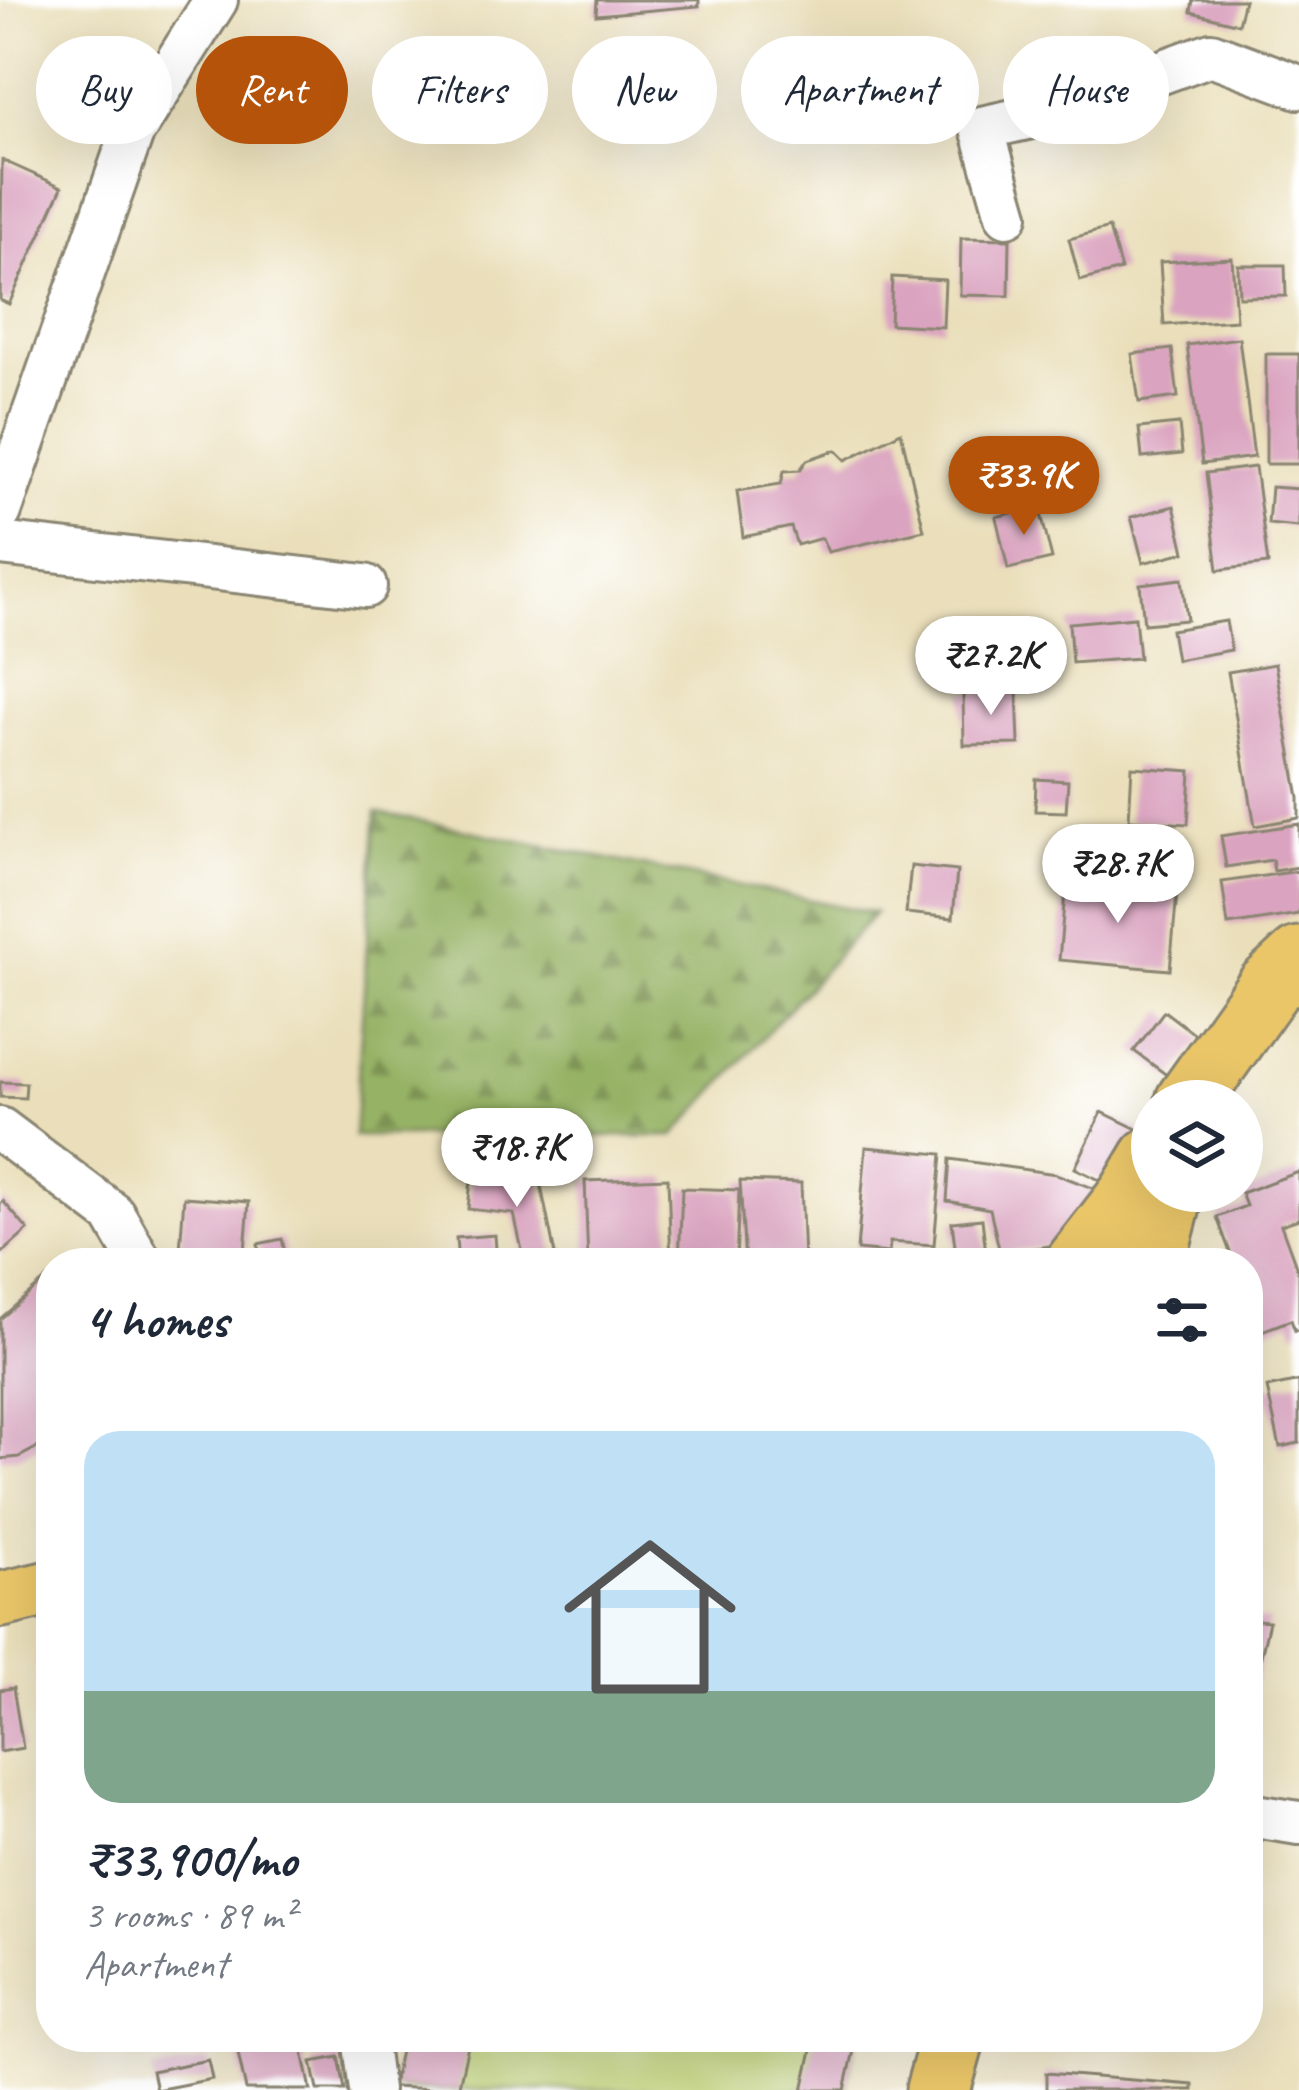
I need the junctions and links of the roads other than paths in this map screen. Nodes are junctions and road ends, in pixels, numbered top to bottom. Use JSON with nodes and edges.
{"nodes":[{"id":1,"x":216,"y":0,"type":"edge"},
{"id":2,"x":1299,"y":87,"type":"edge"},
{"id":3,"x":1006,"y":215,"type":"dead end"},
{"id":4,"x":0,"y":511,"type":"edge"},
{"id":5,"x":0,"y":544,"type":"edge"},
{"id":6,"x":365,"y":586,"type":"dead end"},
{"id":7,"x":1299,"y":959,"type":"edge"},
{"id":8,"x":1299,"y":1004,"type":"edge"},
{"id":9,"x":1203,"y":1080,"type":"edge"},
{"id":10,"x":1242,"y":1080,"type":"edge"},
{"id":11,"x":0,"y":1129,"type":"edge"},
{"id":12,"x":1131,"y":1194,"type":"edge"},
{"id":13,"x":1167,"y":1212,"type":"edge"},
{"id":14,"x":132,"y":1248,"type":"edge"},
{"id":15,"x":1090,"y":1248,"type":"edge"},
{"id":16,"x":1158,"y":1248,"type":"edge"},
{"id":17,"x":36,"y":1592,"type":"edge"},
{"id":18,"x":0,"y":1600,"type":"edge"},
{"id":19,"x":1263,"y":1817,"type":"edge"},
{"id":20,"x":1299,"y":1823,"type":"edge"},
{"id":21,"x":366,"y":2052,"type":"edge"},
{"id":22,"x":913,"y":2052,"type":"edge"},
{"id":23,"x":948,"y":2052,"type":"edge"},
{"id":24,"x":371,"y":2090,"type":"edge"},
{"id":25,"x":902,"y":2090,"type":"edge"},
{"id":26,"x":938,"y":2090,"type":"edge"}],
"edges":[{"from":1,"to":4,"type":"street"},
{"from":2,"to":3,"type":"street"},
{"from":5,"to":6,"type":"street"},
{"from":7,"to":9,"type":"highway"},
{"from":8,"to":10,"type":"highway"},
{"from":11,"to":14,"type":"street"},
{"from":12,"to":15,"type":"highway"},
{"from":13,"to":16,"type":"highway"},
{"from":17,"to":18,"type":"main road"},
{"from":19,"to":20,"type":"street"},
{"from":21,"to":24,"type":"street"},
{"from":22,"to":25,"type":"highway"},
{"from":23,"to":26,"type":"highway"}]}
